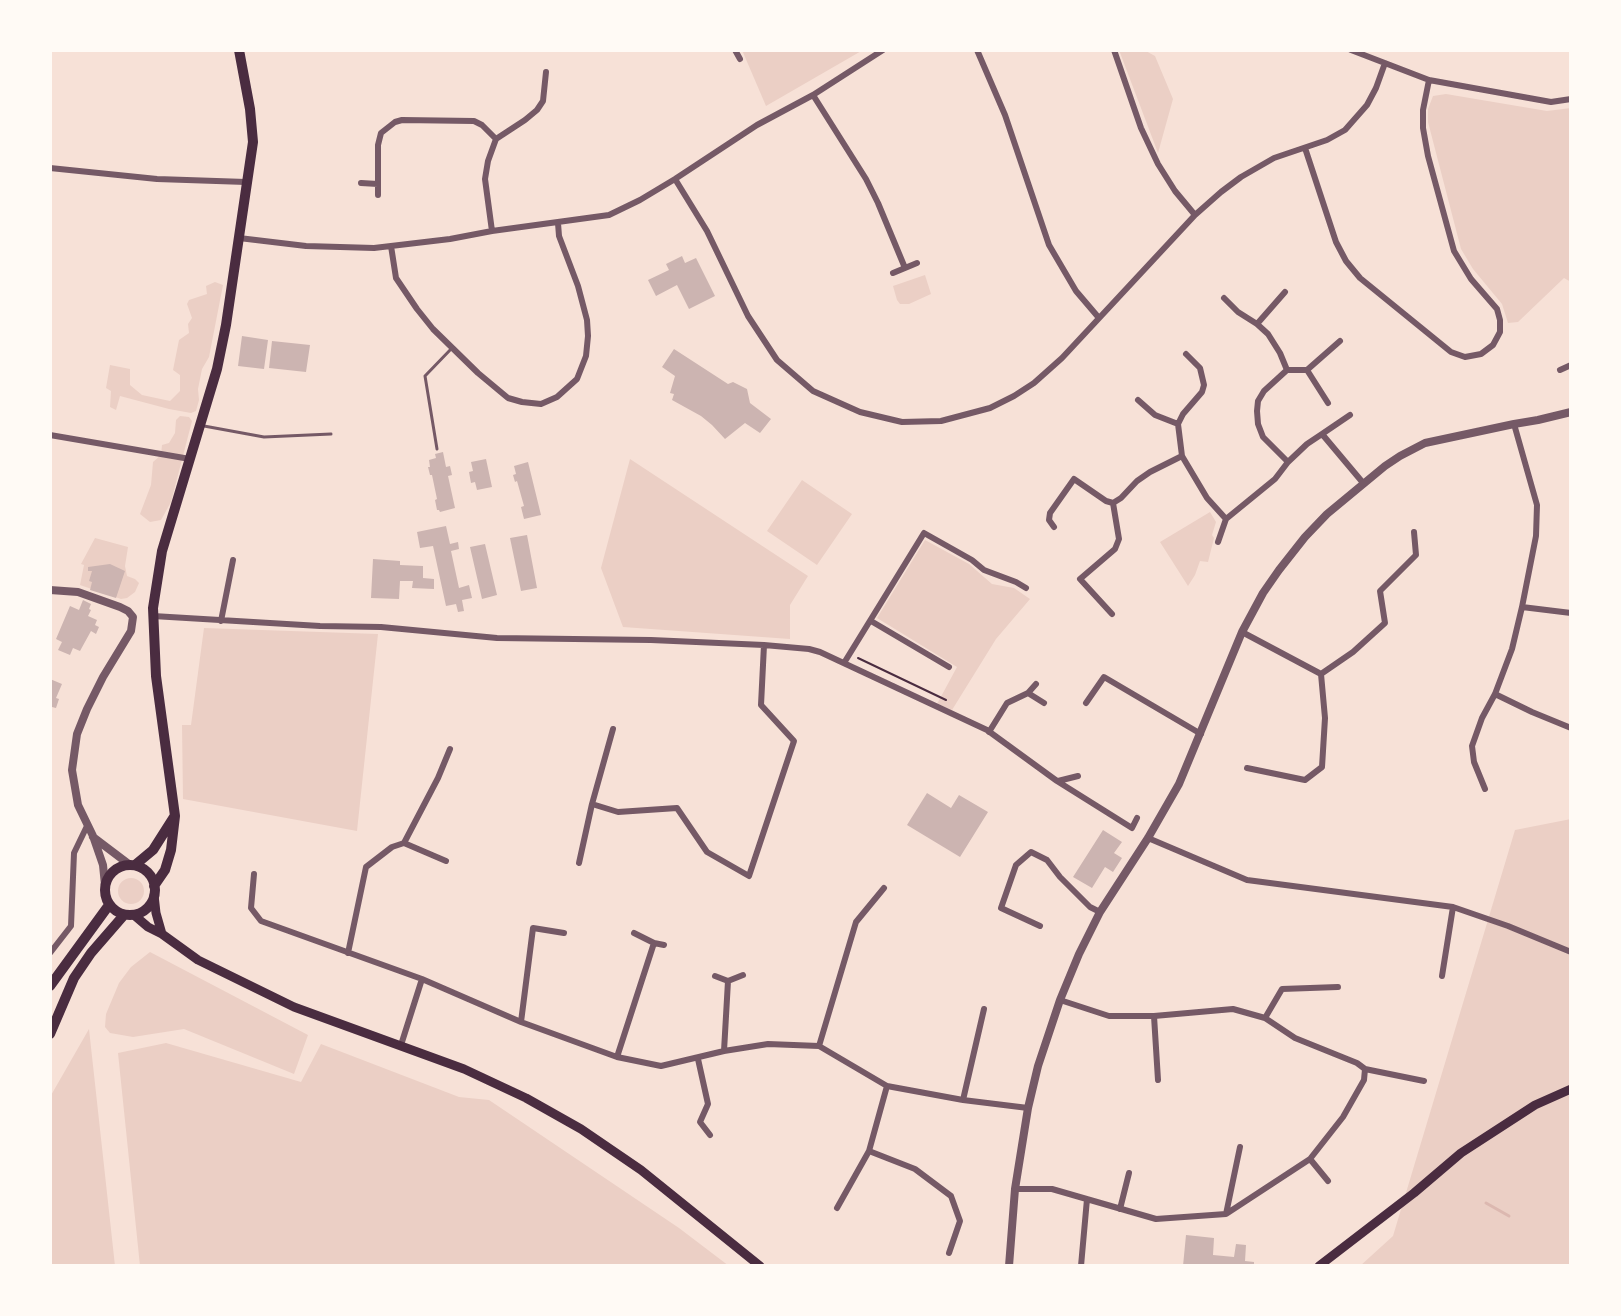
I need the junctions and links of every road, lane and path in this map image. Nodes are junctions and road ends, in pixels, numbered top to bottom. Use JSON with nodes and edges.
{"nodes":[{"id":1,"x":239,"y":50,"type":"edge"},
{"id":2,"x":735,"y":50,"type":"edge"},
{"id":3,"x":883,"y":50,"type":"edge"},
{"id":4,"x":977,"y":50,"type":"edge"},
{"id":5,"x":1114,"y":50,"type":"edge"},
{"id":6,"x":1351,"y":50,"type":"edge"},
{"id":7,"x":740,"y":59,"type":"dead end"},
{"id":8,"x":1385,"y":63,"type":"junction"},
{"id":9,"x":546,"y":72,"type":"dead end"},
{"id":10,"x":1429,"y":80,"type":"junction"},
{"id":11,"x":813,"y":95,"type":"junction"},
{"id":12,"x":1571,"y":99,"type":"edge"},
{"id":13,"x":496,"y":139,"type":"junction"},
{"id":14,"x":1305,"y":148,"type":"junction"},
{"id":15,"x":50,"y":168,"type":"edge"},
{"id":16,"x":675,"y":179,"type":"junction"},
{"id":17,"x":246,"y":182,"type":"junction"},
{"id":18,"x":361,"y":183,"type":"dead end"},
{"id":19,"x":378,"y":184,"type":"junction"},
{"id":20,"x":378,"y":195,"type":"dead end"},
{"id":21,"x":1195,"y":215,"type":"junction"},
{"id":22,"x":558,"y":223,"type":"junction"},
{"id":23,"x":492,"y":231,"type":"junction"},
{"id":24,"x":239,"y":238,"type":"junction"},
{"id":25,"x":391,"y":246,"type":"junction"},
{"id":26,"x":917,"y":263,"type":"dead end"},
{"id":27,"x":905,"y":268,"type":"junction"},
{"id":28,"x":893,"y":273,"type":"dead end"},
{"id":29,"x":1285,"y":292,"type":"dead end"},
{"id":30,"x":1224,"y":298,"type":"dead end"},
{"id":31,"x":1099,"y":318,"type":"junction"},
{"id":32,"x":1257,"y":324,"type":"junction"},
{"id":33,"x":1340,"y":341,"type":"dead end"},
{"id":34,"x":452,"y":348,"type":"junction"},
{"id":35,"x":1186,"y":354,"type":"dead end"},
{"id":36,"x":1571,"y":365,"type":"edge"},
{"id":37,"x":1287,"y":370,"type":"junction"},
{"id":38,"x":1307,"y":370,"type":"junction"},
{"id":39,"x":1560,"y":370,"type":"dead end"},
{"id":40,"x":1138,"y":400,"type":"dead end"},
{"id":41,"x":1328,"y":403,"type":"dead end"},
{"id":42,"x":1571,"y":412,"type":"edge"},
{"id":43,"x":1350,"y":415,"type":"dead end"},
{"id":44,"x":1178,"y":424,"type":"junction"},
{"id":45,"x":1514,"y":424,"type":"junction"},
{"id":46,"x":201,"y":425,"type":"junction"},
{"id":47,"x":331,"y":434,"type":"dead end"},
{"id":48,"x":1322,"y":434,"type":"junction"},
{"id":49,"x":50,"y":435,"type":"edge"},
{"id":50,"x":437,"y":449,"type":"dead end"},
{"id":51,"x":1182,"y":456,"type":"junction"},
{"id":52,"x":190,"y":459,"type":"junction"},
{"id":53,"x":1288,"y":462,"type":"junction"},
{"id":54,"x":1364,"y":484,"type":"junction"},
{"id":55,"x":1113,"y":503,"type":"junction"},
{"id":56,"x":1226,"y":519,"type":"junction"},
{"id":57,"x":1054,"y":527,"type":"dead end"},
{"id":58,"x":1414,"y":532,"type":"dead end"},
{"id":59,"x":1218,"y":542,"type":"dead end"},
{"id":60,"x":233,"y":560,"type":"dead end"},
{"id":61,"x":1026,"y":588,"type":"dead end"},
{"id":62,"x":50,"y":590,"type":"edge"},
{"id":63,"x":1522,"y":607,"type":"junction"},
{"id":64,"x":1571,"y":613,"type":"edge"},
{"id":65,"x":1112,"y":614,"type":"dead end"},
{"id":66,"x":153,"y":616,"type":"junction"},
{"id":67,"x":221,"y":621,"type":"junction"},
{"id":68,"x":871,"y":621,"type":"junction"},
{"id":69,"x":1242,"y":632,"type":"junction"},
{"id":70,"x":764,"y":645,"type":"junction"},
{"id":71,"x":850,"y":655,"type":"junction"},
{"id":72,"x":844,"y":663,"type":"junction"},
{"id":73,"x":949,"y":667,"type":"dead end"},
{"id":74,"x":1321,"y":674,"type":"junction"},
{"id":75,"x":1036,"y":684,"type":"dead end"},
{"id":76,"x":1028,"y":693,"type":"junction"},
{"id":77,"x":1495,"y":694,"type":"junction"},
{"id":78,"x":946,"y":700,"type":"dead end"},
{"id":79,"x":1044,"y":703,"type":"dead end"},
{"id":80,"x":1086,"y":703,"type":"dead end"},
{"id":81,"x":1571,"y":728,"type":"edge"},
{"id":82,"x":613,"y":729,"type":"dead end"},
{"id":83,"x":989,"y":732,"type":"junction"},
{"id":84,"x":1201,"y":734,"type":"junction"},
{"id":85,"x":450,"y":749,"type":"dead end"},
{"id":86,"x":1247,"y":768,"type":"dead end"},
{"id":87,"x":1078,"y":776,"type":"dead end"},
{"id":88,"x":1057,"y":781,"type":"junction"},
{"id":89,"x":1485,"y":789,"type":"dead end"},
{"id":90,"x":592,"y":804,"type":"junction"},
{"id":91,"x":175,"y":816,"type":"junction"},
{"id":92,"x":1137,"y":818,"type":"dead end"},
{"id":93,"x":87,"y":826,"type":"junction"},
{"id":94,"x":93,"y":836,"type":"junction"},
{"id":95,"x":1148,"y":838,"type":"junction"},
{"id":96,"x":404,"y":843,"type":"junction"},
{"id":97,"x":446,"y":861,"type":"dead end"},
{"id":98,"x":579,"y":863,"type":"dead end"},
{"id":99,"x":132,"y":865,"type":"junction"},
{"id":100,"x":254,"y":874,"type":"dead end"},
{"id":101,"x":105,"y":885,"type":"junction"},
{"id":102,"x":884,"y":888,"type":"dead end"},
{"id":103,"x":154,"y":890,"type":"junction"},
{"id":104,"x":109,"y":905,"type":"junction"},
{"id":105,"x":1453,"y":907,"type":"junction"},
{"id":106,"x":1100,"y":912,"type":"junction"},
{"id":107,"x":129,"y":915,"type":"junction"},
{"id":108,"x":1040,"y":926,"type":"dead end"},
{"id":109,"x":564,"y":933,"type":"dead end"},
{"id":110,"x":634,"y":933,"type":"dead end"},
{"id":111,"x":162,"y":934,"type":"junction"},
{"id":112,"x":654,"y":943,"type":"junction"},
{"id":113,"x":664,"y":945,"type":"dead end"},
{"id":114,"x":1570,"y":951,"type":"edge"},
{"id":115,"x":50,"y":953,"type":"edge"},
{"id":116,"x":348,"y":953,"type":"junction"},
{"id":117,"x":743,"y":975,"type":"dead end"},
{"id":118,"x":715,"y":976,"type":"dead end"},
{"id":119,"x":1442,"y":976,"type":"dead end"},
{"id":120,"x":422,"y":979,"type":"junction"},
{"id":121,"x":728,"y":981,"type":"junction"},
{"id":122,"x":50,"y":986,"type":"edge"},
{"id":123,"x":1338,"y":987,"type":"dead end"},
{"id":124,"x":1060,"y":1000,"type":"junction"},
{"id":125,"x":984,"y":1009,"type":"dead end"},
{"id":126,"x":1154,"y":1016,"type":"junction"},
{"id":127,"x":1265,"y":1018,"type":"junction"},
{"id":128,"x":521,"y":1022,"type":"junction"},
{"id":129,"x":50,"y":1034,"type":"edge"},
{"id":130,"x":401,"y":1045,"type":"junction"},
{"id":131,"x":819,"y":1046,"type":"junction"},
{"id":132,"x":724,"y":1051,"type":"junction"},
{"id":133,"x":617,"y":1057,"type":"junction"},
{"id":134,"x":698,"y":1059,"type":"junction"},
{"id":135,"x":1365,"y":1069,"type":"junction"},
{"id":136,"x":1158,"y":1080,"type":"dead end"},
{"id":137,"x":1424,"y":1081,"type":"dead end"},
{"id":138,"x":887,"y":1086,"type":"junction"},
{"id":139,"x":1571,"y":1089,"type":"edge"},
{"id":140,"x":963,"y":1100,"type":"junction"},
{"id":141,"x":1028,"y":1108,"type":"junction"},
{"id":142,"x":710,"y":1135,"type":"dead end"},
{"id":143,"x":1240,"y":1147,"type":"dead end"},
{"id":144,"x":869,"y":1151,"type":"junction"},
{"id":145,"x":1310,"y":1159,"type":"junction"},
{"id":146,"x":1129,"y":1173,"type":"dead end"},
{"id":147,"x":1328,"y":1181,"type":"dead end"},
{"id":148,"x":1015,"y":1189,"type":"junction"},
{"id":149,"x":1087,"y":1199,"type":"junction"},
{"id":150,"x":837,"y":1208,"type":"dead end"},
{"id":151,"x":1120,"y":1209,"type":"junction"},
{"id":152,"x":1226,"y":1214,"type":"junction"},
{"id":153,"x":949,"y":1253,"type":"dead end"},
{"id":154,"x":760,"y":1266,"type":"edge"},
{"id":155,"x":1009,"y":1266,"type":"edge"},
{"id":156,"x":1081,"y":1266,"type":"edge"},
{"id":157,"x":1319,"y":1266,"type":"edge"}],
"edges":[{"from":1,"to":17,"type":"main road"},
{"from":2,"to":7,"type":"street"},
{"from":3,"to":11,"type":"street"},
{"from":4,"to":31,"type":"street"},
{"from":5,"to":21,"type":"street"},
{"from":6,"to":8,"type":"street"},
{"from":8,"to":10,"type":"street"},
{"from":8,"to":14,"type":"street"},
{"from":9,"to":13,"type":"street"},
{"from":10,"to":12,"type":"street"},
{"from":10,"to":14,"type":"street"},
{"from":11,"to":16,"type":"street"},
{"from":11,"to":27,"type":"street"},
{"from":13,"to":19,"type":"street"},
{"from":13,"to":23,"type":"street"},
{"from":14,"to":21,"type":"street"},
{"from":15,"to":17,"type":"street"},
{"from":16,"to":22,"type":"street"},
{"from":16,"to":31,"type":"street"},
{"from":17,"to":24,"type":"main road"},
{"from":18,"to":19,"type":"street"},
{"from":19,"to":20,"type":"street"},
{"from":21,"to":31,"type":"street"},
{"from":22,"to":23,"type":"street"},
{"from":22,"to":34,"type":"street"},
{"from":23,"to":25,"type":"street"},
{"from":24,"to":25,"type":"street"},
{"from":24,"to":46,"type":"main road"},
{"from":25,"to":34,"type":"street"},
{"from":26,"to":27,"type":"street"},
{"from":27,"to":28,"type":"street"},
{"from":29,"to":32,"type":"street"},
{"from":30,"to":32,"type":"street"},
{"from":32,"to":37,"type":"street"},
{"from":33,"to":38,"type":"street"},
{"from":34,"to":50,"type":"lane"},
{"from":35,"to":44,"type":"street"},
{"from":36,"to":39,"type":"street"},
{"from":37,"to":38,"type":"street"},
{"from":37,"to":53,"type":"street"},
{"from":38,"to":41,"type":"street"},
{"from":40,"to":44,"type":"street"},
{"from":42,"to":45,"type":"street"},
{"from":43,"to":48,"type":"street"},
{"from":44,"to":51,"type":"street"},
{"from":45,"to":54,"type":"street"},
{"from":45,"to":63,"type":"street"},
{"from":46,"to":47,"type":"lane"},
{"from":46,"to":52,"type":"main road"},
{"from":48,"to":53,"type":"street"},
{"from":48,"to":54,"type":"street"},
{"from":49,"to":52,"type":"street"},
{"from":51,"to":55,"type":"street"},
{"from":51,"to":56,"type":"street"},
{"from":52,"to":66,"type":"main road"},
{"from":53,"to":56,"type":"street"},
{"from":54,"to":69,"type":"street"},
{"from":55,"to":57,"type":"street"},
{"from":55,"to":65,"type":"street"},
{"from":56,"to":59,"type":"street"},
{"from":58,"to":74,"type":"street"},
{"from":60,"to":67,"type":"street"},
{"from":61,"to":68,"type":"street"},
{"from":62,"to":93,"type":"street"},
{"from":63,"to":64,"type":"street"},
{"from":63,"to":77,"type":"street"},
{"from":66,"to":67,"type":"street"},
{"from":66,"to":91,"type":"main road"},
{"from":67,"to":70,"type":"street"},
{"from":68,"to":71,"type":"street"},
{"from":68,"to":73,"type":"street"},
{"from":69,"to":74,"type":"street"},
{"from":69,"to":84,"type":"street"},
{"from":70,"to":72,"type":"street"},
{"from":70,"to":90,"type":"street"},
{"from":71,"to":72,"type":"street"},
{"from":71,"to":78,"type":"path"},
{"from":72,"to":83,"type":"street"},
{"from":74,"to":86,"type":"street"},
{"from":75,"to":76,"type":"street"},
{"from":76,"to":79,"type":"street"},
{"from":76,"to":83,"type":"street"},
{"from":77,"to":81,"type":"street"},
{"from":77,"to":89,"type":"street"},
{"from":80,"to":84,"type":"street"},
{"from":82,"to":90,"type":"street"},
{"from":83,"to":88,"type":"street"},
{"from":84,"to":95,"type":"street"},
{"from":85,"to":96,"type":"street"},
{"from":87,"to":88,"type":"street"},
{"from":88,"to":92,"type":"street"},
{"from":90,"to":98,"type":"street"},
{"from":91,"to":99,"type":"main road"},
{"from":91,"to":103,"type":"main road"},
{"from":93,"to":94,"type":"street"},
{"from":93,"to":115,"type":"street"},
{"from":94,"to":99,"type":"street"},
{"from":94,"to":101,"type":"street"},
{"from":95,"to":105,"type":"street"},
{"from":95,"to":106,"type":"street"},
{"from":96,"to":97,"type":"street"},
{"from":96,"to":116,"type":"street"},
{"from":99,"to":101,"type":"main road"},
{"from":99,"to":103,"type":"main road"},
{"from":100,"to":116,"type":"street"},
{"from":101,"to":104,"type":"main road"},
{"from":102,"to":131,"type":"street"},
{"from":103,"to":107,"type":"main road"},
{"from":103,"to":111,"type":"main road"},
{"from":104,"to":107,"type":"main road"},
{"from":104,"to":122,"type":"main road"},
{"from":105,"to":114,"type":"street"},
{"from":105,"to":119,"type":"street"},
{"from":106,"to":108,"type":"street"},
{"from":106,"to":124,"type":"street"},
{"from":107,"to":111,"type":"main road"},
{"from":107,"to":129,"type":"main road"},
{"from":109,"to":128,"type":"street"},
{"from":110,"to":112,"type":"street"},
{"from":111,"to":130,"type":"main road"},
{"from":112,"to":113,"type":"street"},
{"from":112,"to":133,"type":"street"},
{"from":116,"to":120,"type":"street"},
{"from":117,"to":121,"type":"street"},
{"from":118,"to":121,"type":"street"},
{"from":120,"to":128,"type":"street"},
{"from":120,"to":130,"type":"street"},
{"from":121,"to":132,"type":"street"},
{"from":123,"to":127,"type":"street"},
{"from":124,"to":126,"type":"street"},
{"from":124,"to":141,"type":"street"},
{"from":125,"to":140,"type":"street"},
{"from":126,"to":127,"type":"street"},
{"from":126,"to":136,"type":"street"},
{"from":127,"to":135,"type":"street"},
{"from":128,"to":133,"type":"street"},
{"from":130,"to":154,"type":"main road"},
{"from":131,"to":132,"type":"street"},
{"from":131,"to":138,"type":"street"},
{"from":132,"to":134,"type":"street"},
{"from":133,"to":134,"type":"street"},
{"from":134,"to":142,"type":"street"},
{"from":135,"to":137,"type":"street"},
{"from":135,"to":145,"type":"street"},
{"from":138,"to":140,"type":"street"},
{"from":138,"to":144,"type":"street"},
{"from":139,"to":157,"type":"main road"},
{"from":140,"to":141,"type":"street"},
{"from":141,"to":148,"type":"street"},
{"from":143,"to":152,"type":"street"},
{"from":144,"to":150,"type":"street"},
{"from":144,"to":153,"type":"street"},
{"from":145,"to":147,"type":"street"},
{"from":145,"to":152,"type":"street"},
{"from":146,"to":151,"type":"street"},
{"from":148,"to":149,"type":"street"},
{"from":148,"to":155,"type":"street"},
{"from":149,"to":151,"type":"street"},
{"from":149,"to":156,"type":"street"},
{"from":151,"to":152,"type":"street"}]}
